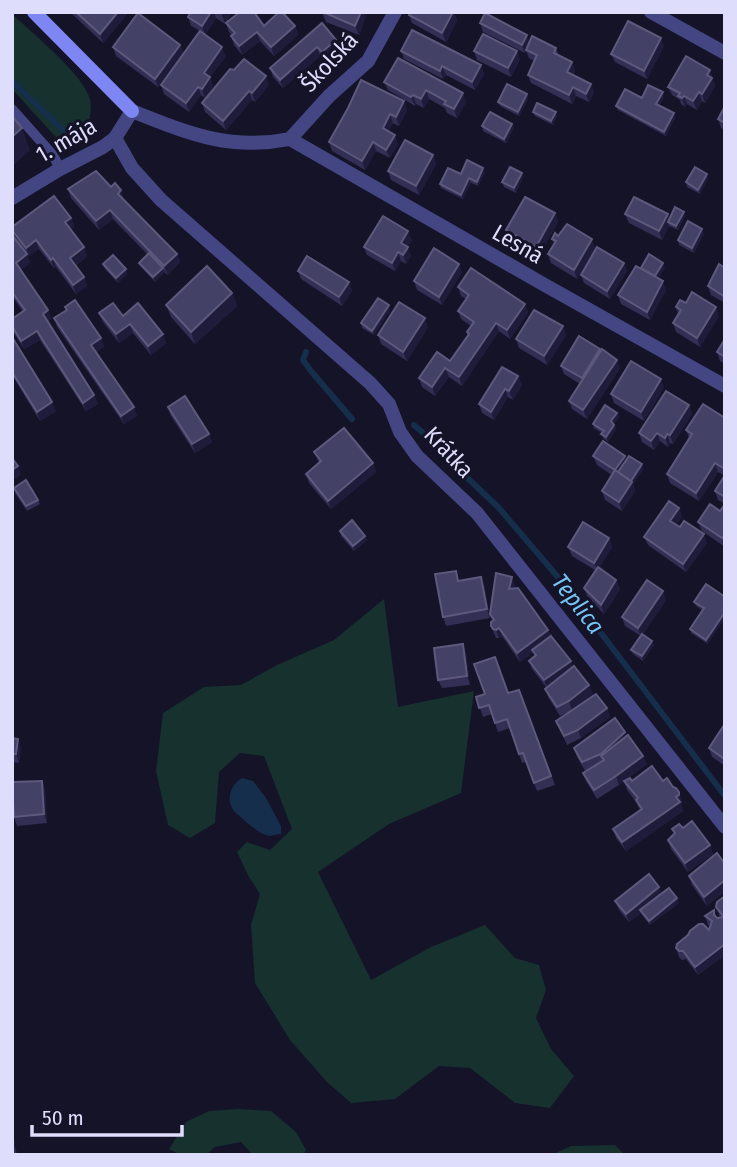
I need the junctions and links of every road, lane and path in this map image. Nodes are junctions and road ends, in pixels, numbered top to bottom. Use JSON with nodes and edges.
{"nodes":[{"id":1,"x":34,"y":12,"type":"edge"},
{"id":2,"x":395,"y":12,"type":"edge"},
{"id":3,"x":651,"y":12,"type":"edge"},
{"id":4,"x":725,"y":53,"type":"edge"},
{"id":5,"x":12,"y":109,"type":"edge"},
{"id":6,"x":132,"y":111,"type":"junction"},
{"id":7,"x":115,"y":138,"type":"junction"},
{"id":8,"x":290,"y":139,"type":"junction"},
{"id":9,"x":60,"y":169,"type":"junction"},
{"id":10,"x":12,"y":198,"type":"edge"},
{"id":11,"x":725,"y":386,"type":"edge"},
{"id":12,"x":725,"y":827,"type":"edge"}],
"edges":[{"from":1,"to":6,"type":"street"},
{"from":2,"to":8,"type":"street","name":"Školská"},
{"from":3,"to":4,"type":"street"},
{"from":5,"to":9,"type":"lane"},
{"from":6,"to":7,"type":"street","name":"1. mája"},
{"from":6,"to":8,"type":"street"},
{"from":7,"to":9,"type":"street","name":"1. mája"},
{"from":7,"to":12,"type":"street","name":"Krátka"},
{"from":8,"to":11,"type":"street","name":"Lesná"},
{"from":9,"to":10,"type":"street","name":"1. mája"}]}
